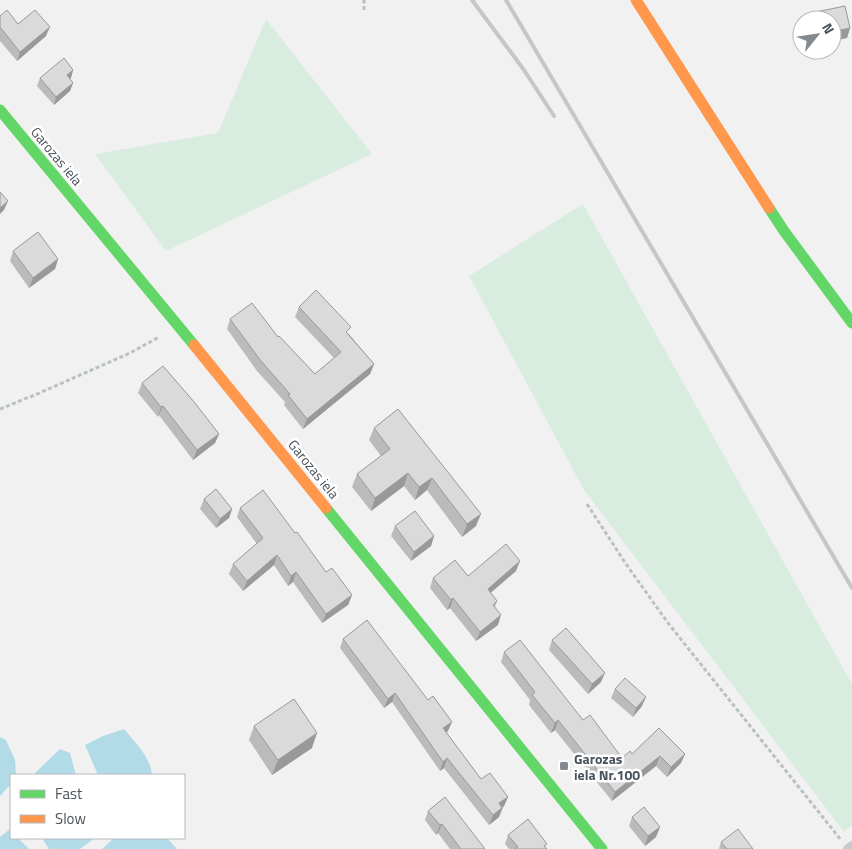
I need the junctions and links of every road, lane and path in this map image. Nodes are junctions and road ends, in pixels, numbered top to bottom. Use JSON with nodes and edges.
{"nodes":[{"id":1,"x":364,"y":0,"type":"edge"},
{"id":2,"x":636,"y":0,"type":"edge"},
{"id":3,"x":364,"y":10,"type":"dead end"},
{"id":4,"x":0,"y":110,"type":"edge"},
{"id":5,"x":852,"y":323,"type":"edge"},
{"id":6,"x":177,"y":324,"type":"junction"},
{"id":7,"x":0,"y":409,"type":"edge"},
{"id":8,"x":587,"y":504,"type":"dead end"},
{"id":9,"x":845,"y":845,"type":"edge"},
{"id":10,"x":852,"y":846,"type":"edge"},
{"id":11,"x":602,"y":849,"type":"edge"}],
"edges":[{"from":1,"to":3,"type":"path"},
{"from":2,"to":5,"type":"main road"},
{"from":4,"to":6,"type":"main road","name":"Garozas iela"},
{"from":6,"to":7,"type":"path"},
{"from":6,"to":11,"type":"main road","name":"Garozas iela"},
{"from":8,"to":9,"type":"path"},
{"from":9,"to":10,"type":"lane"}]}
